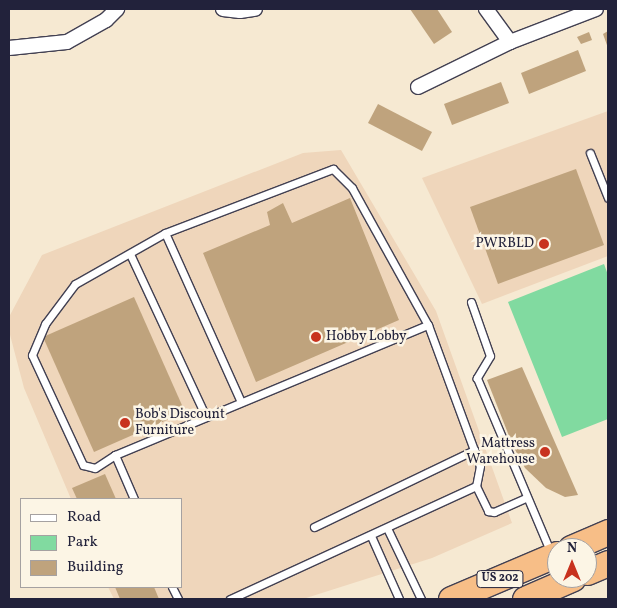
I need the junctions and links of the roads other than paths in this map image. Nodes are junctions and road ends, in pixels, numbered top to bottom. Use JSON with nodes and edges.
{"nodes":[{"id":1,"x":117,"y":9,"type":"edge"},
{"id":2,"x":224,"y":9,"type":"edge"},
{"id":3,"x":255,"y":9,"type":"edge"},
{"id":4,"x":486,"y":9,"type":"edge"},
{"id":5,"x":596,"y":9,"type":"edge"},
{"id":6,"x":510,"y":42,"type":"junction"},
{"id":7,"x":9,"y":48,"type":"edge"},
{"id":8,"x":418,"y":87,"type":"dead end"},
{"id":9,"x":590,"y":153,"type":"dead end"},
{"id":10,"x":608,"y":198,"type":"edge"},
{"id":11,"x":165,"y":232,"type":"junction"},
{"id":12,"x":130,"y":254,"type":"junction"},
{"id":13,"x":471,"y":302,"type":"dead end"},
{"id":14,"x":428,"y":325,"type":"junction"},
{"id":15,"x":241,"y":402,"type":"junction"},
{"id":16,"x":206,"y":417,"type":"junction"},
{"id":17,"x":474,"y":450,"type":"junction"},
{"id":18,"x":115,"y":455,"type":"junction"},
{"id":19,"x":476,"y":486,"type":"junction"},
{"id":20,"x":134,"y":498,"type":"edge"},
{"id":21,"x":527,"y":498,"type":"junction"},
{"id":22,"x":314,"y":527,"type":"dead end"},
{"id":23,"x":387,"y":528,"type":"junction"},
{"id":24,"x":608,"y":532,"type":"edge"},
{"id":25,"x":371,"y":536,"type":"junction"},
{"id":26,"x":551,"y":538,"type":"edge"},
{"id":27,"x":594,"y":538,"type":"edge"},
{"id":28,"x":547,"y":559,"type":"edge"},
{"id":29,"x":550,"y":588,"type":"edge"},
{"id":30,"x":230,"y":599,"type":"edge"},
{"id":31,"x":399,"y":599,"type":"edge"},
{"id":32,"x":421,"y":599,"type":"edge"},
{"id":33,"x":452,"y":599,"type":"edge"},
{"id":34,"x":525,"y":599,"type":"edge"}],
"edges":[{"from":1,"to":7,"type":"street"},
{"from":2,"to":3,"type":"street"},
{"from":4,"to":6,"type":"street"},
{"from":5,"to":6,"type":"street"},
{"from":6,"to":8,"type":"street"},
{"from":9,"to":10,"type":"lane"},
{"from":11,"to":12,"type":"lane"},
{"from":11,"to":14,"type":"lane"},
{"from":11,"to":15,"type":"lane"},
{"from":12,"to":16,"type":"lane"},
{"from":12,"to":18,"type":"lane"},
{"from":13,"to":21,"type":"lane"},
{"from":14,"to":15,"type":"lane"},
{"from":14,"to":17,"type":"lane"},
{"from":15,"to":16,"type":"lane"},
{"from":16,"to":18,"type":"lane"},
{"from":17,"to":19,"type":"lane"},
{"from":17,"to":22,"type":"lane"},
{"from":18,"to":20,"type":"lane"},
{"from":19,"to":21,"type":"lane"},
{"from":19,"to":23,"type":"lane"},
{"from":21,"to":26,"type":"lane"},
{"from":23,"to":25,"type":"lane"},
{"from":23,"to":32,"type":"lane"},
{"from":24,"to":27,"type":"highway","number":"US 202"},
{"from":25,"to":30,"type":"lane"},
{"from":25,"to":31,"type":"lane"},
{"from":28,"to":33,"type":"highway","number":"US 202"},
{"from":29,"to":34,"type":"highway","number":"US 202"}]}
